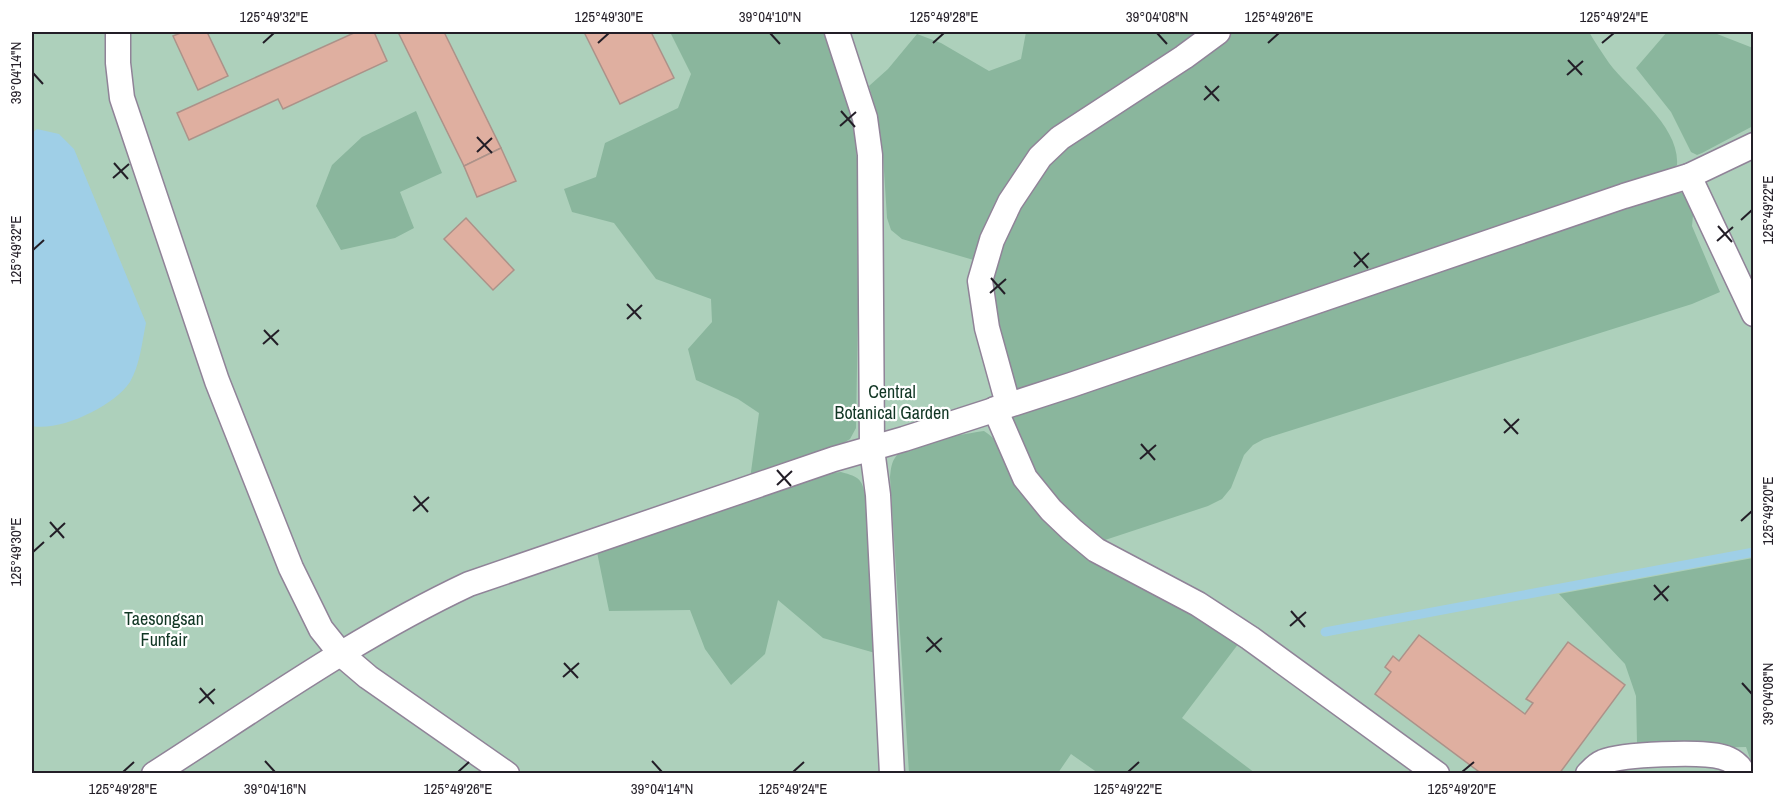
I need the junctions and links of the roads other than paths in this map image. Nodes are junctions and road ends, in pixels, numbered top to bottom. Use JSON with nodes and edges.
{"nodes":[{"id":1,"x":118,"y":32,"type":"edge"},
{"id":2,"x":837,"y":32,"type":"edge"},
{"id":3,"x":1218,"y":32,"type":"edge"},
{"id":4,"x":1754,"y":145,"type":"edge"},
{"id":5,"x":1689,"y":176,"type":"junction"},
{"id":6,"x":1754,"y":314,"type":"edge"},
{"id":7,"x":1001,"y":406,"type":"junction"},
{"id":8,"x":872,"y":449,"type":"junction"},
{"id":9,"x":341,"y":654,"type":"junction"},
{"id":10,"x":154,"y":774,"type":"edge"},
{"id":11,"x":507,"y":774,"type":"edge"},
{"id":12,"x":892,"y":774,"type":"edge"},
{"id":13,"x":1437,"y":774,"type":"edge"},
{"id":14,"x":1588,"y":774,"type":"edge"},
{"id":15,"x":1743,"y":774,"type":"edge"}],
"edges":[{"from":1,"to":9,"type":"street"},
{"from":2,"to":8,"type":"street"},
{"from":3,"to":7,"type":"street"},
{"from":4,"to":5,"type":"street"},
{"from":5,"to":6,"type":"street"},
{"from":5,"to":7,"type":"street"},
{"from":7,"to":8,"type":"street"},
{"from":7,"to":13,"type":"street"},
{"from":8,"to":9,"type":"street"},
{"from":8,"to":12,"type":"street"},
{"from":9,"to":10,"type":"street"},
{"from":9,"to":11,"type":"street"},
{"from":14,"to":15,"type":"street"}]}
